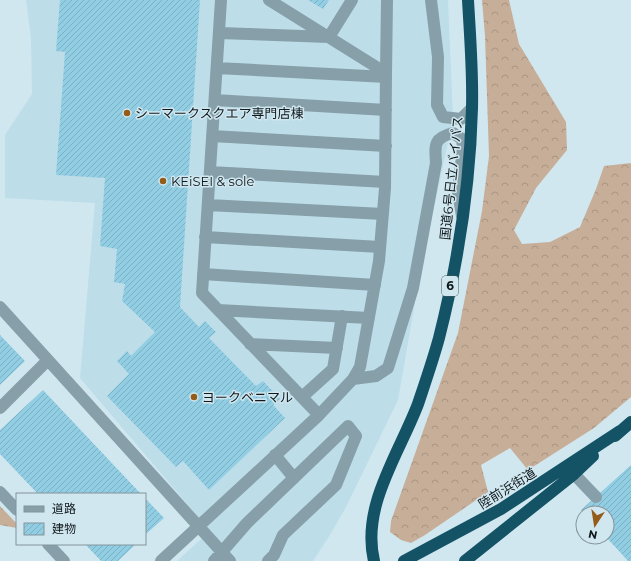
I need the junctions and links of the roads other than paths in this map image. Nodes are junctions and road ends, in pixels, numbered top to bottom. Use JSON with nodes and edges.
{"nodes":[{"id":1,"x":221,"y":0,"type":"edge"},
{"id":2,"x":269,"y":0,"type":"edge"},
{"id":3,"x":352,"y":0,"type":"edge"},
{"id":4,"x":387,"y":0,"type":"edge"},
{"id":5,"x":431,"y":0,"type":"edge"},
{"id":6,"x":468,"y":0,"type":"edge"},
{"id":7,"x":219,"y":33,"type":"junction"},
{"id":8,"x":329,"y":37,"type":"junction"},
{"id":9,"x":217,"y":68,"type":"junction"},
{"id":10,"x":386,"y":75,"type":"junction"},
{"id":11,"x":215,"y":100,"type":"junction"},
{"id":12,"x":472,"y":108,"type":"junction"},
{"id":13,"x":386,"y":110,"type":"junction"},
{"id":14,"x":212,"y":136,"type":"junction"},
{"id":15,"x":386,"y":146,"type":"junction"},
{"id":16,"x":210,"y":172,"type":"junction"},
{"id":17,"x":385,"y":182,"type":"junction"},
{"id":18,"x":208,"y":205,"type":"junction"},
{"id":19,"x":383,"y":214,"type":"junction"},
{"id":20,"x":463,"y":223,"type":"junction"},
{"id":21,"x":206,"y":237,"type":"junction"},
{"id":22,"x":380,"y":247,"type":"junction"},
{"id":23,"x":203,"y":274,"type":"junction"},
{"id":24,"x":375,"y":285,"type":"junction"},
{"id":25,"x":0,"y":307,"type":"edge"},
{"id":26,"x":218,"y":310,"type":"junction"},
{"id":27,"x":342,"y":316,"type":"junction"},
{"id":28,"x":369,"y":318,"type":"junction"},
{"id":29,"x":250,"y":344,"type":"junction"},
{"id":30,"x":337,"y":348,"type":"junction"},
{"id":31,"x":48,"y":360,"type":"junction"},
{"id":32,"x":353,"y":379,"type":"junction"},
{"id":33,"x":302,"y":397,"type":"junction"},
{"id":34,"x":0,"y":408,"type":"edge"},
{"id":35,"x":319,"y":415,"type":"junction"},
{"id":36,"x":631,"y":422,"type":"edge"},
{"id":37,"x":620,"y":431,"type":"junction"},
{"id":38,"x":275,"y":455,"type":"junction"},
{"id":39,"x":574,"y":474,"type":"junction"},
{"id":40,"x":294,"y":478,"type":"junction"},
{"id":41,"x":0,"y":492,"type":"edge"},
{"id":42,"x":596,"y":497,"type":"dead end"},
{"id":43,"x":16,"y":509,"type":"edge"},
{"id":44,"x":199,"y":526,"type":"junction"},
{"id":45,"x":49,"y":545,"type":"edge"},
{"id":46,"x":222,"y":558,"type":"edge"},
{"id":47,"x":64,"y":561,"type":"edge"},
{"id":48,"x":161,"y":561,"type":"edge"},
{"id":49,"x":268,"y":561,"type":"edge"},
{"id":50,"x":374,"y":561,"type":"edge"},
{"id":51,"x":404,"y":561,"type":"edge"},
{"id":52,"x":466,"y":561,"type":"edge"}],
"edges":[{"from":1,"to":7,"type":"lane"},
{"from":2,"to":8,"type":"lane"},
{"from":3,"to":8,"type":"lane"},
{"from":4,"to":10,"type":"lane"},
{"from":5,"to":12,"type":"lane"},
{"from":6,"to":12,"type":"highway","name":"国道6号日立バイパス","number":"6"},
{"from":7,"to":8,"type":"lane"},
{"from":7,"to":9,"type":"lane"},
{"from":8,"to":10,"type":"lane"},
{"from":9,"to":10,"type":"lane"},
{"from":9,"to":11,"type":"lane"},
{"from":10,"to":13,"type":"lane"},
{"from":11,"to":13,"type":"lane"},
{"from":11,"to":14,"type":"lane"},
{"from":12,"to":20,"type":"highway","name":"国道6号日立バイパス","number":"6"},
{"from":13,"to":15,"type":"lane"},
{"from":14,"to":15,"type":"lane"},
{"from":14,"to":16,"type":"lane"},
{"from":15,"to":17,"type":"lane"},
{"from":16,"to":17,"type":"lane"},
{"from":16,"to":18,"type":"lane"},
{"from":17,"to":19,"type":"lane"},
{"from":18,"to":19,"type":"lane"},
{"from":18,"to":21,"type":"lane"},
{"from":19,"to":22,"type":"lane"},
{"from":20,"to":32,"type":"lane"},
{"from":20,"to":50,"type":"highway","name":"国道6号日立バイパス","number":"6"},
{"from":21,"to":22,"type":"lane"},
{"from":21,"to":23,"type":"lane"},
{"from":22,"to":24,"type":"lane"},
{"from":23,"to":24,"type":"lane"},
{"from":23,"to":26,"type":"lane"},
{"from":24,"to":28,"type":"lane"},
{"from":25,"to":31,"type":"lane"},
{"from":26,"to":27,"type":"lane"},
{"from":26,"to":29,"type":"lane"},
{"from":27,"to":28,"type":"lane"},
{"from":27,"to":30,"type":"lane"},
{"from":28,"to":32,"type":"lane"},
{"from":29,"to":30,"type":"lane"},
{"from":29,"to":33,"type":"lane"},
{"from":30,"to":33,"type":"lane"},
{"from":31,"to":34,"type":"lane"},
{"from":31,"to":44,"type":"lane"},
{"from":32,"to":35,"type":"lane"},
{"from":33,"to":35,"type":"lane"},
{"from":35,"to":38,"type":"lane"},
{"from":36,"to":37,"type":"highway","name":"陸前浜街道"},
{"from":37,"to":39,"type":"highway","name":"陸前浜街道"},
{"from":37,"to":51,"type":"highway","name":"陸前浜街道"},
{"from":38,"to":40,"type":"lane"},
{"from":38,"to":44,"type":"lane"},
{"from":39,"to":42,"type":"lane"},
{"from":39,"to":52,"type":"highway","name":"陸前浜街道"},
{"from":40,"to":46,"type":"lane"},
{"from":40,"to":49,"type":"lane"},
{"from":41,"to":43,"type":"lane"},
{"from":44,"to":46,"type":"lane"},
{"from":44,"to":48,"type":"lane"},
{"from":45,"to":47,"type":"lane"}]}
